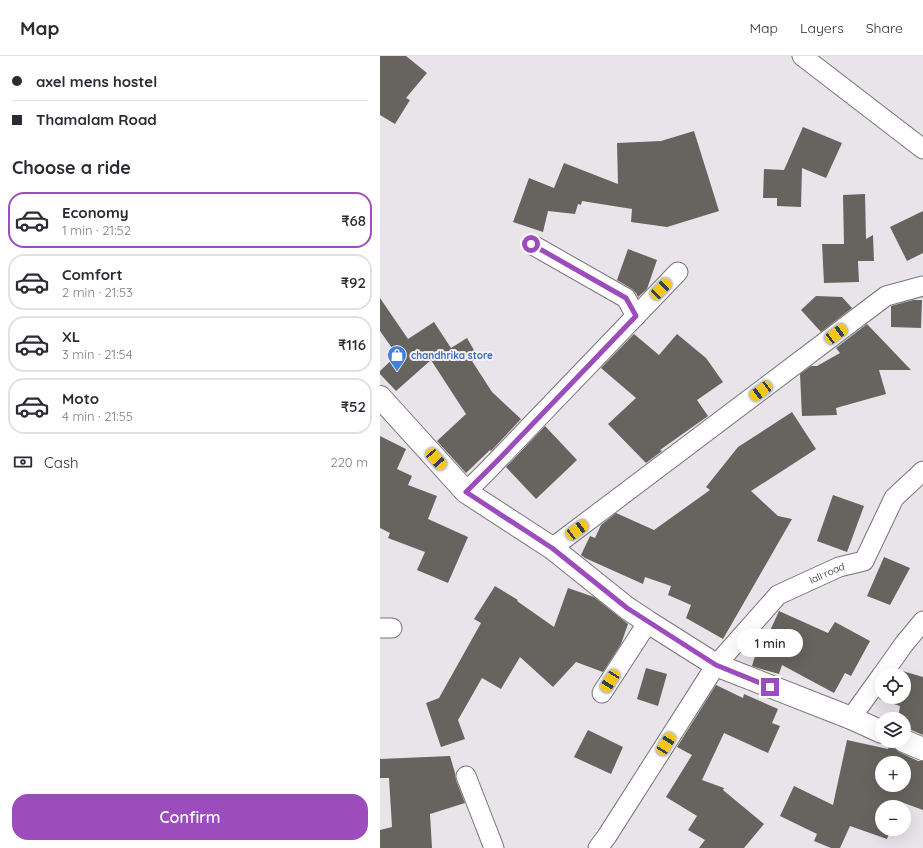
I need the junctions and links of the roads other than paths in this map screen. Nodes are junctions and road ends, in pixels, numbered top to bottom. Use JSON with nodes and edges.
{"nodes":[{"id":1,"x":802,"y":56,"type":"edge"},
{"id":2,"x":923,"y":149,"type":"edge"},
{"id":3,"x":531,"y":244,"type":"dead end"},
{"id":4,"x":678,"y":272,"type":"dead end"},
{"id":5,"x":923,"y":286,"type":"edge"},
{"id":6,"x":636,"y":316,"type":"junction"},
{"id":7,"x":382,"y":404,"type":"edge"},
{"id":8,"x":923,"y":471,"type":"edge"},
{"id":9,"x":466,"y":492,"type":"junction"},
{"id":10,"x":552,"y":548,"type":"junction"},
{"id":11,"x":923,"y":621,"type":"edge"},
{"id":12,"x":648,"y":622,"type":"junction"},
{"id":13,"x":716,"y":665,"type":"junction"},
{"id":14,"x":887,"y":668,"type":"edge"},
{"id":15,"x":875,"y":685,"type":"edge"},
{"id":16,"x":602,"y":693,"type":"dead end"},
{"id":17,"x":851,"y":718,"type":"junction"},
{"id":18,"x":875,"y":729,"type":"edge"},
{"id":19,"x":911,"y":744,"type":"edge"},
{"id":20,"x":923,"y":749,"type":"edge"},
{"id":21,"x":466,"y":776,"type":"dead end"},
{"id":22,"x":494,"y":848,"type":"edge"},
{"id":23,"x":598,"y":848,"type":"edge"}],
"edges":[{"from":1,"to":2,"type":"street"},
{"from":3,"to":6,"type":"street"},
{"from":4,"to":6,"type":"street"},
{"from":5,"to":10,"type":"street"},
{"from":6,"to":9,"type":"street"},
{"from":7,"to":9,"type":"street"},
{"from":8,"to":13,"type":"street","name":"lali road"},
{"from":9,"to":10,"type":"street"},
{"from":10,"to":12,"type":"street"},
{"from":11,"to":14,"type":"street"},
{"from":12,"to":13,"type":"street"},
{"from":12,"to":16,"type":"street"},
{"from":13,"to":17,"type":"street"},
{"from":13,"to":23,"type":"street"},
{"from":15,"to":17,"type":"street"},
{"from":17,"to":18,"type":"street"},
{"from":19,"to":20,"type":"street"},
{"from":21,"to":22,"type":"street"}]}
